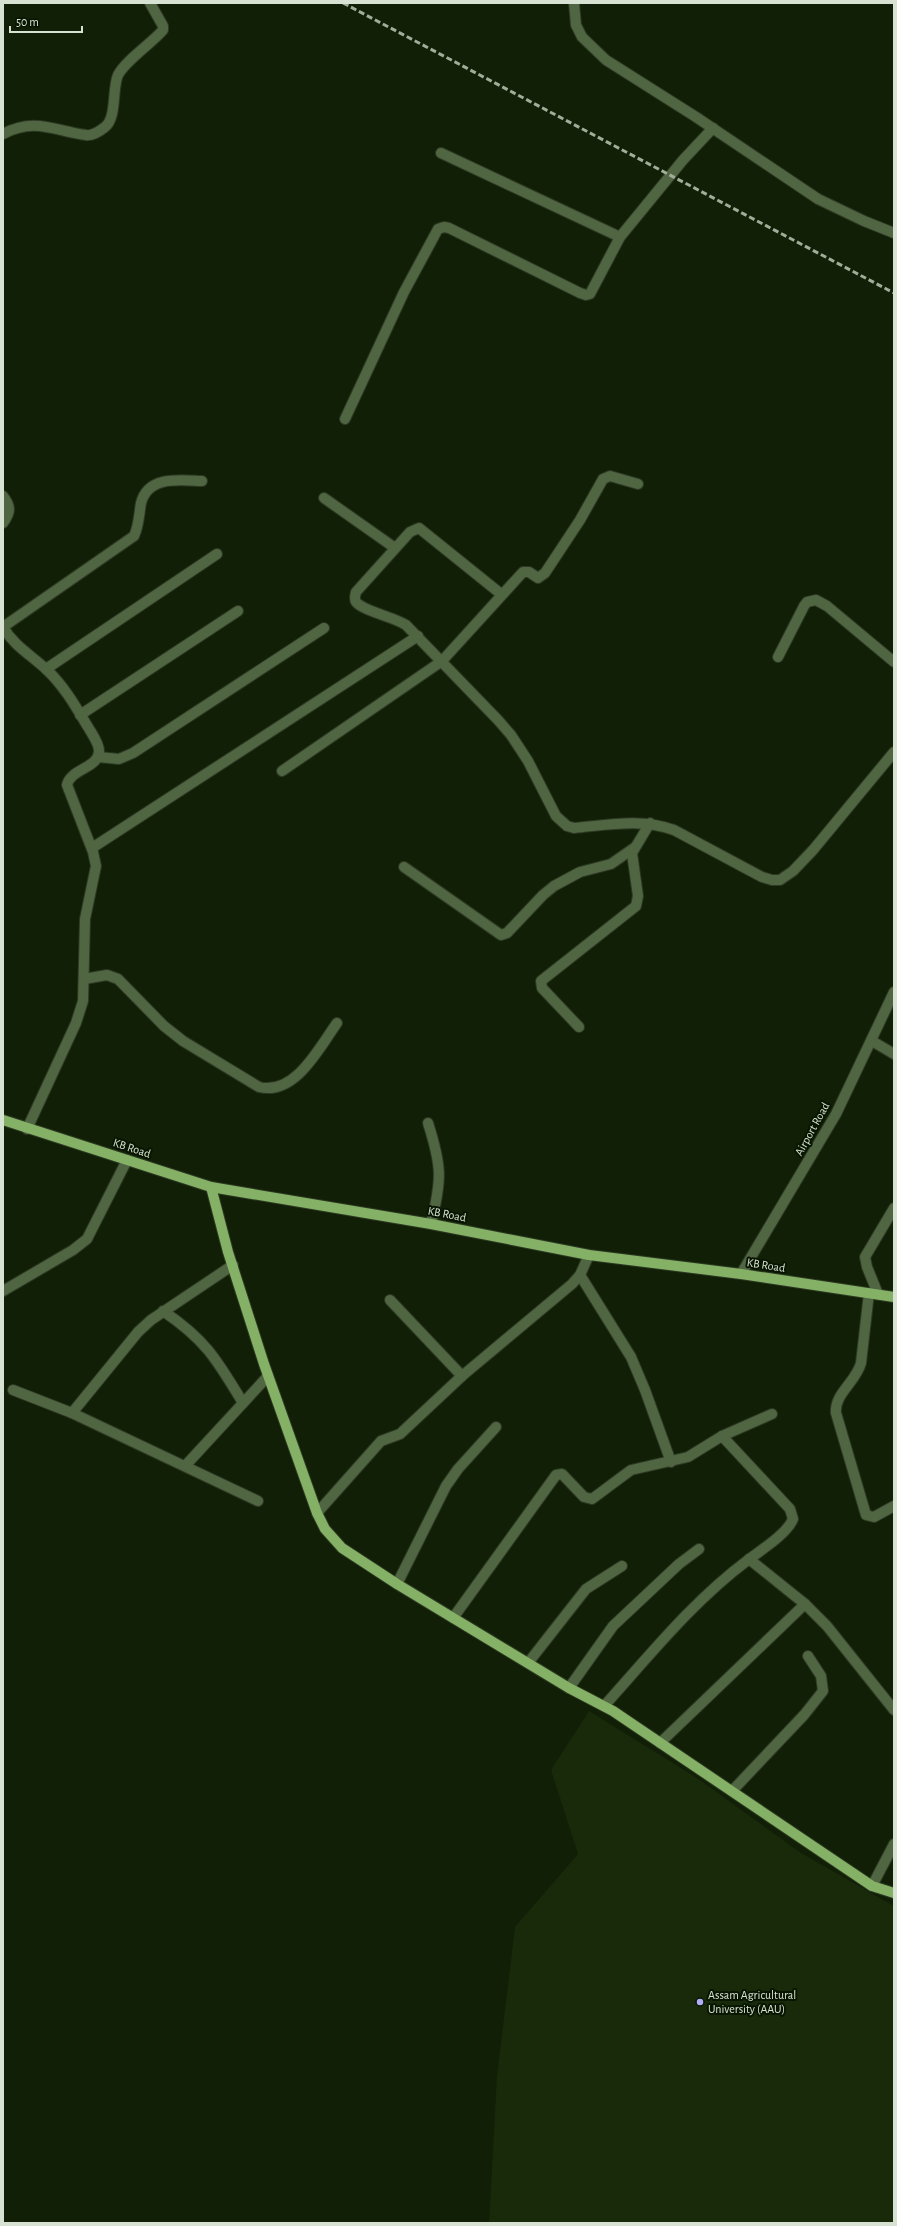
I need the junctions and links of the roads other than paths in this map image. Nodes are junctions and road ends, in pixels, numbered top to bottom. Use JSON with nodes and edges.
{"nodes":[{"id":1,"x":150,"y":3,"type":"edge"},
{"id":2,"x":574,"y":3,"type":"edge"},
{"id":3,"x":712,"y":128,"type":"junction"},
{"id":4,"x":3,"y":134,"type":"edge"},
{"id":5,"x":441,"y":153,"type":"dead end"},
{"id":6,"x":894,"y":233,"type":"edge"},
{"id":7,"x":620,"y":237,"type":"junction"},
{"id":8,"x":345,"y":419,"type":"dead end"},
{"id":9,"x":202,"y":481,"type":"dead end"},
{"id":10,"x":638,"y":484,"type":"dead end"},
{"id":11,"x":3,"y":496,"type":"edge"},
{"id":12,"x":324,"y":498,"type":"dead end"},
{"id":13,"x":3,"y":523,"type":"edge"},
{"id":14,"x":395,"y":548,"type":"junction"},
{"id":15,"x":217,"y":554,"type":"dead end"},
{"id":16,"x":501,"y":594,"type":"junction"},
{"id":17,"x":238,"y":611,"type":"dead end"},
{"id":18,"x":3,"y":627,"type":"edge"},
{"id":19,"x":324,"y":628,"type":"dead end"},
{"id":20,"x":418,"y":636,"type":"junction"},
{"id":21,"x":778,"y":657,"type":"dead end"},
{"id":22,"x":442,"y":660,"type":"junction"},
{"id":23,"x":894,"y":662,"type":"edge"},
{"id":24,"x":46,"y":668,"type":"junction"},
{"id":25,"x":80,"y":714,"type":"junction"},
{"id":26,"x":894,"y":752,"type":"edge"},
{"id":27,"x":98,"y":757,"type":"junction"},
{"id":28,"x":282,"y":770,"type":"dead end"},
{"id":29,"x":650,"y":823,"type":"junction"},
{"id":30,"x":92,"y":848,"type":"junction"},
{"id":31,"x":634,"y":848,"type":"junction"},
{"id":32,"x":404,"y":867,"type":"dead end"},
{"id":33,"x":84,"y":979,"type":"junction"},
{"id":34,"x":894,"y":992,"type":"edge"},
{"id":35,"x":337,"y":1023,"type":"dead end"},
{"id":36,"x":579,"y":1027,"type":"dead end"},
{"id":37,"x":872,"y":1041,"type":"junction"},
{"id":38,"x":894,"y":1054,"type":"edge"},
{"id":39,"x":3,"y":1120,"type":"edge"},
{"id":40,"x":428,"y":1123,"type":"dead end"},
{"id":41,"x":28,"y":1129,"type":"junction"},
{"id":42,"x":127,"y":1160,"type":"junction"},
{"id":43,"x":211,"y":1187,"type":"junction"},
{"id":44,"x":894,"y":1208,"type":"edge"},
{"id":45,"x":431,"y":1224,"type":"junction"},
{"id":46,"x":589,"y":1255,"type":"junction"},
{"id":47,"x":232,"y":1265,"type":"junction"},
{"id":48,"x":742,"y":1274,"type":"junction"},
{"id":49,"x":580,"y":1276,"type":"junction"},
{"id":50,"x":3,"y":1291,"type":"edge"},
{"id":51,"x":873,"y":1294,"type":"junction"},
{"id":52,"x":894,"y":1296,"type":"edge"},
{"id":53,"x":390,"y":1300,"type":"dead end"},
{"id":54,"x":163,"y":1311,"type":"junction"},
{"id":55,"x":268,"y":1376,"type":"junction"},
{"id":56,"x":462,"y":1376,"type":"junction"},
{"id":57,"x":13,"y":1390,"type":"dead end"},
{"id":58,"x":243,"y":1403,"type":"junction"},
{"id":59,"x":72,"y":1413,"type":"junction"},
{"id":60,"x":772,"y":1414,"type":"dead end"},
{"id":61,"x":496,"y":1427,"type":"dead end"},
{"id":62,"x":722,"y":1436,"type":"junction"},
{"id":63,"x":671,"y":1462,"type":"junction"},
{"id":64,"x":185,"y":1466,"type":"junction"},
{"id":65,"x":258,"y":1501,"type":"dead end"},
{"id":66,"x":894,"y":1506,"type":"edge"},
{"id":67,"x":317,"y":1512,"type":"junction"},
{"id":68,"x":699,"y":1549,"type":"dead end"},
{"id":69,"x":749,"y":1559,"type":"junction"},
{"id":70,"x":622,"y":1566,"type":"dead end"},
{"id":71,"x":398,"y":1584,"type":"junction"},
{"id":72,"x":805,"y":1604,"type":"junction"},
{"id":73,"x":453,"y":1618,"type":"junction"},
{"id":74,"x":808,"y":1656,"type":"dead end"},
{"id":75,"x":528,"y":1663,"type":"junction"},
{"id":76,"x":568,"y":1688,"type":"junction"},
{"id":77,"x":604,"y":1706,"type":"junction"},
{"id":78,"x":894,"y":1710,"type":"edge"},
{"id":79,"x":660,"y":1743,"type":"junction"},
{"id":80,"x":732,"y":1791,"type":"junction"},
{"id":81,"x":894,"y":1844,"type":"edge"},
{"id":82,"x":872,"y":1886,"type":"junction"},
{"id":83,"x":894,"y":1893,"type":"edge"}],
"edges":[{"from":1,"to":4,"type":"street"},
{"from":2,"to":3,"type":"street"},
{"from":3,"to":6,"type":"street"},
{"from":3,"to":7,"type":"street"},
{"from":5,"to":7,"type":"street"},
{"from":7,"to":8,"type":"street"},
{"from":9,"to":18,"type":"street"},
{"from":10,"to":16,"type":"street"},
{"from":11,"to":13,"type":"street"},
{"from":12,"to":14,"type":"street"},
{"from":14,"to":16,"type":"street"},
{"from":14,"to":20,"type":"street"},
{"from":15,"to":24,"type":"street"},
{"from":16,"to":22,"type":"street"},
{"from":17,"to":25,"type":"street"},
{"from":18,"to":24,"type":"street"},
{"from":19,"to":27,"type":"street"},
{"from":20,"to":22,"type":"street"},
{"from":20,"to":30,"type":"street"},
{"from":21,"to":23,"type":"street"},
{"from":22,"to":28,"type":"street"},
{"from":22,"to":29,"type":"street"},
{"from":24,"to":25,"type":"street"},
{"from":25,"to":27,"type":"street"},
{"from":26,"to":29,"type":"street"},
{"from":27,"to":30,"type":"street"},
{"from":29,"to":31,"type":"street"},
{"from":30,"to":33,"type":"street"},
{"from":31,"to":32,"type":"street"},
{"from":31,"to":36,"type":"street"},
{"from":33,"to":35,"type":"street"},
{"from":33,"to":41,"type":"street"},
{"from":34,"to":37,"type":"street","name":"Airport Road"},
{"from":37,"to":38,"type":"street"},
{"from":37,"to":48,"type":"street","name":"Airport Road"},
{"from":39,"to":41,"type":"main road","name":"KB Road"},
{"from":40,"to":45,"type":"street"},
{"from":41,"to":42,"type":"main road","name":"KB Road"},
{"from":42,"to":43,"type":"main road","name":"KB Road"},
{"from":42,"to":50,"type":"street"},
{"from":43,"to":45,"type":"main road","name":"KB Road"},
{"from":43,"to":47,"type":"main road"},
{"from":44,"to":51,"type":"street"},
{"from":45,"to":46,"type":"main road","name":"KB Road"},
{"from":46,"to":48,"type":"main road","name":"KB Road"},
{"from":46,"to":49,"type":"street"},
{"from":47,"to":54,"type":"street"},
{"from":47,"to":55,"type":"main road"},
{"from":48,"to":51,"type":"main road","name":"KB Road"},
{"from":49,"to":56,"type":"street"},
{"from":49,"to":63,"type":"street"},
{"from":51,"to":52,"type":"main road","name":"KB Road"},
{"from":51,"to":66,"type":"street"},
{"from":53,"to":56,"type":"street"},
{"from":54,"to":58,"type":"street"},
{"from":54,"to":59,"type":"street"},
{"from":55,"to":58,"type":"street"},
{"from":55,"to":67,"type":"main road"},
{"from":56,"to":67,"type":"street"},
{"from":57,"to":59,"type":"street"},
{"from":58,"to":64,"type":"street"},
{"from":59,"to":64,"type":"street"},
{"from":60,"to":62,"type":"street"},
{"from":61,"to":71,"type":"street"},
{"from":62,"to":63,"type":"street"},
{"from":62,"to":69,"type":"street"},
{"from":63,"to":73,"type":"street"},
{"from":64,"to":65,"type":"street"},
{"from":67,"to":71,"type":"main road"},
{"from":68,"to":76,"type":"street"},
{"from":69,"to":72,"type":"street"},
{"from":69,"to":77,"type":"street"},
{"from":70,"to":75,"type":"street"},
{"from":71,"to":73,"type":"main road"},
{"from":72,"to":78,"type":"street"},
{"from":72,"to":79,"type":"street"},
{"from":73,"to":75,"type":"main road"},
{"from":74,"to":80,"type":"street"},
{"from":75,"to":76,"type":"main road"},
{"from":76,"to":77,"type":"main road"},
{"from":77,"to":79,"type":"main road"},
{"from":79,"to":80,"type":"main road"},
{"from":80,"to":82,"type":"main road"},
{"from":81,"to":82,"type":"street"},
{"from":82,"to":83,"type":"main road"}]}
